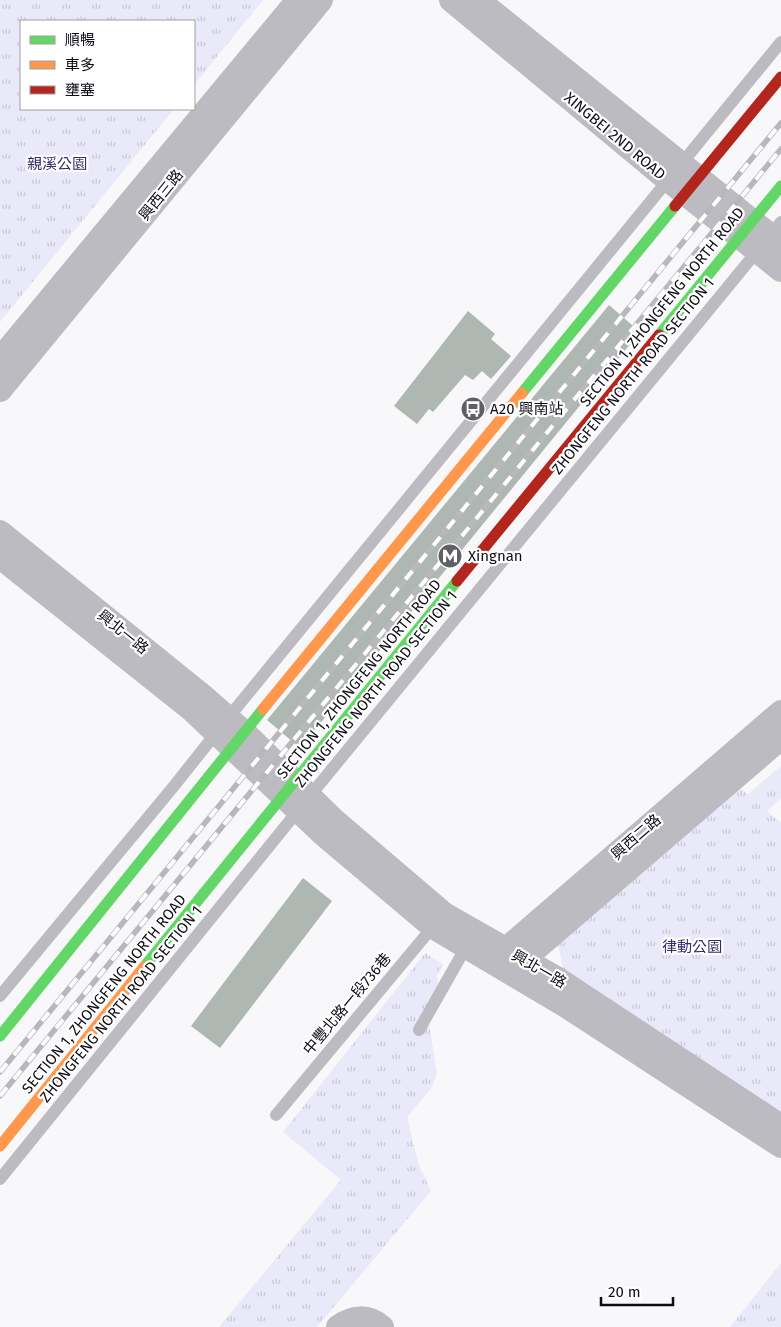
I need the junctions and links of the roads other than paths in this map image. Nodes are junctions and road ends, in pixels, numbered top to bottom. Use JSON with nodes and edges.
{"nodes":[{"id":1,"x":298,"y":0,"type":"edge"},
{"id":2,"x":321,"y":0,"type":"edge"},
{"id":3,"x":451,"y":0,"type":"edge"},
{"id":4,"x":478,"y":0,"type":"edge"},
{"id":5,"x":781,"y":42,"type":"edge"},
{"id":6,"x":781,"y":77,"type":"edge"},
{"id":7,"x":683,"y":179,"type":"junction"},
{"id":8,"x":781,"y":186,"type":"edge"},
{"id":9,"x":763,"y":235,"type":"edge"},
{"id":10,"x":781,"y":270,"type":"edge"},
{"id":11,"x":0,"y":359,"type":"edge"},
{"id":12,"x":0,"y":390,"type":"edge"},
{"id":13,"x":0,"y":532,"type":"edge"},
{"id":14,"x":0,"y":557,"type":"edge"},
{"id":15,"x":781,"y":712,"type":"edge"},
{"id":16,"x":230,"y":733,"type":"junction"},
{"id":17,"x":781,"y":738,"type":"edge"},
{"id":18,"x":296,"y":796,"type":"junction"},
{"id":19,"x":438,"y":921,"type":"junction"},
{"id":20,"x":466,"y":947,"type":"junction"},
{"id":21,"x":511,"y":959,"type":"junction"},
{"id":22,"x":0,"y":996,"type":"edge"},
{"id":23,"x":419,"y":1030,"type":"dead end"},
{"id":24,"x":0,"y":1036,"type":"edge"},
{"id":25,"x":276,"y":1115,"type":"dead end"},
{"id":26,"x":781,"y":1126,"type":"edge"},
{"id":27,"x":0,"y":1146,"type":"edge"},
{"id":28,"x":781,"y":1146,"type":"edge"},
{"id":29,"x":0,"y":1179,"type":"edge"},
{"id":30,"x":338,"y":1327,"type":"edge"},
{"id":31,"x":382,"y":1327,"type":"edge"}],
"edges":[{"from":1,"to":11,"type":"street","name":"興西三路"},
{"from":2,"to":12,"type":"street","name":"興西三路"},
{"from":3,"to":7,"type":"street","name":"XINGBEI 2ND ROAD"},
{"from":4,"to":7,"type":"street","name":"XINGBEI 2ND ROAD"},
{"from":5,"to":7,"type":"lane"},
{"from":6,"to":7,"type":"main road"},
{"from":7,"to":9,"type":"street","name":"XINGBEI 2ND ROAD"},
{"from":7,"to":16,"type":"lane"},
{"from":7,"to":16,"type":"main road"},
{"from":8,"to":9,"type":"main road","name":"SECTION 1, ZHONGFENG NORTH ROAD"},
{"from":9,"to":10,"type":"street","name":"XINGBEI 2ND ROAD"},
{"from":9,"to":18,"type":"lane","name":"ZHONGFENG NORTH ROAD SECTION 1"},
{"from":9,"to":18,"type":"main road","name":"SECTION 1, ZHONGFENG NORTH ROAD"},
{"from":13,"to":16,"type":"street","name":"興北一路"},
{"from":14,"to":16,"type":"street"},
{"from":15,"to":21,"type":"street","name":"興西二路"},
{"from":16,"to":18,"type":"street","name":"興北一路"},
{"from":16,"to":22,"type":"lane"},
{"from":16,"to":24,"type":"main road"},
{"from":17,"to":21,"type":"street"},
{"from":18,"to":19,"type":"street","name":"興北一路"},
{"from":18,"to":27,"type":"main road","name":"SECTION 1, ZHONGFENG NORTH ROAD"},
{"from":18,"to":29,"type":"lane","name":"ZHONGFENG NORTH ROAD SECTION 1"},
{"from":19,"to":20,"type":"street"},
{"from":19,"to":21,"type":"street","name":"興北一路"},
{"from":19,"to":25,"type":"lane","name":"中豐北路一段736巷"},
{"from":20,"to":21,"type":"street"},
{"from":20,"to":23,"type":"lane"},
{"from":21,"to":26,"type":"street","name":"興北一路"},
{"from":21,"to":28,"type":"street"},
{"from":30,"to":31,"type":"street"}]}
